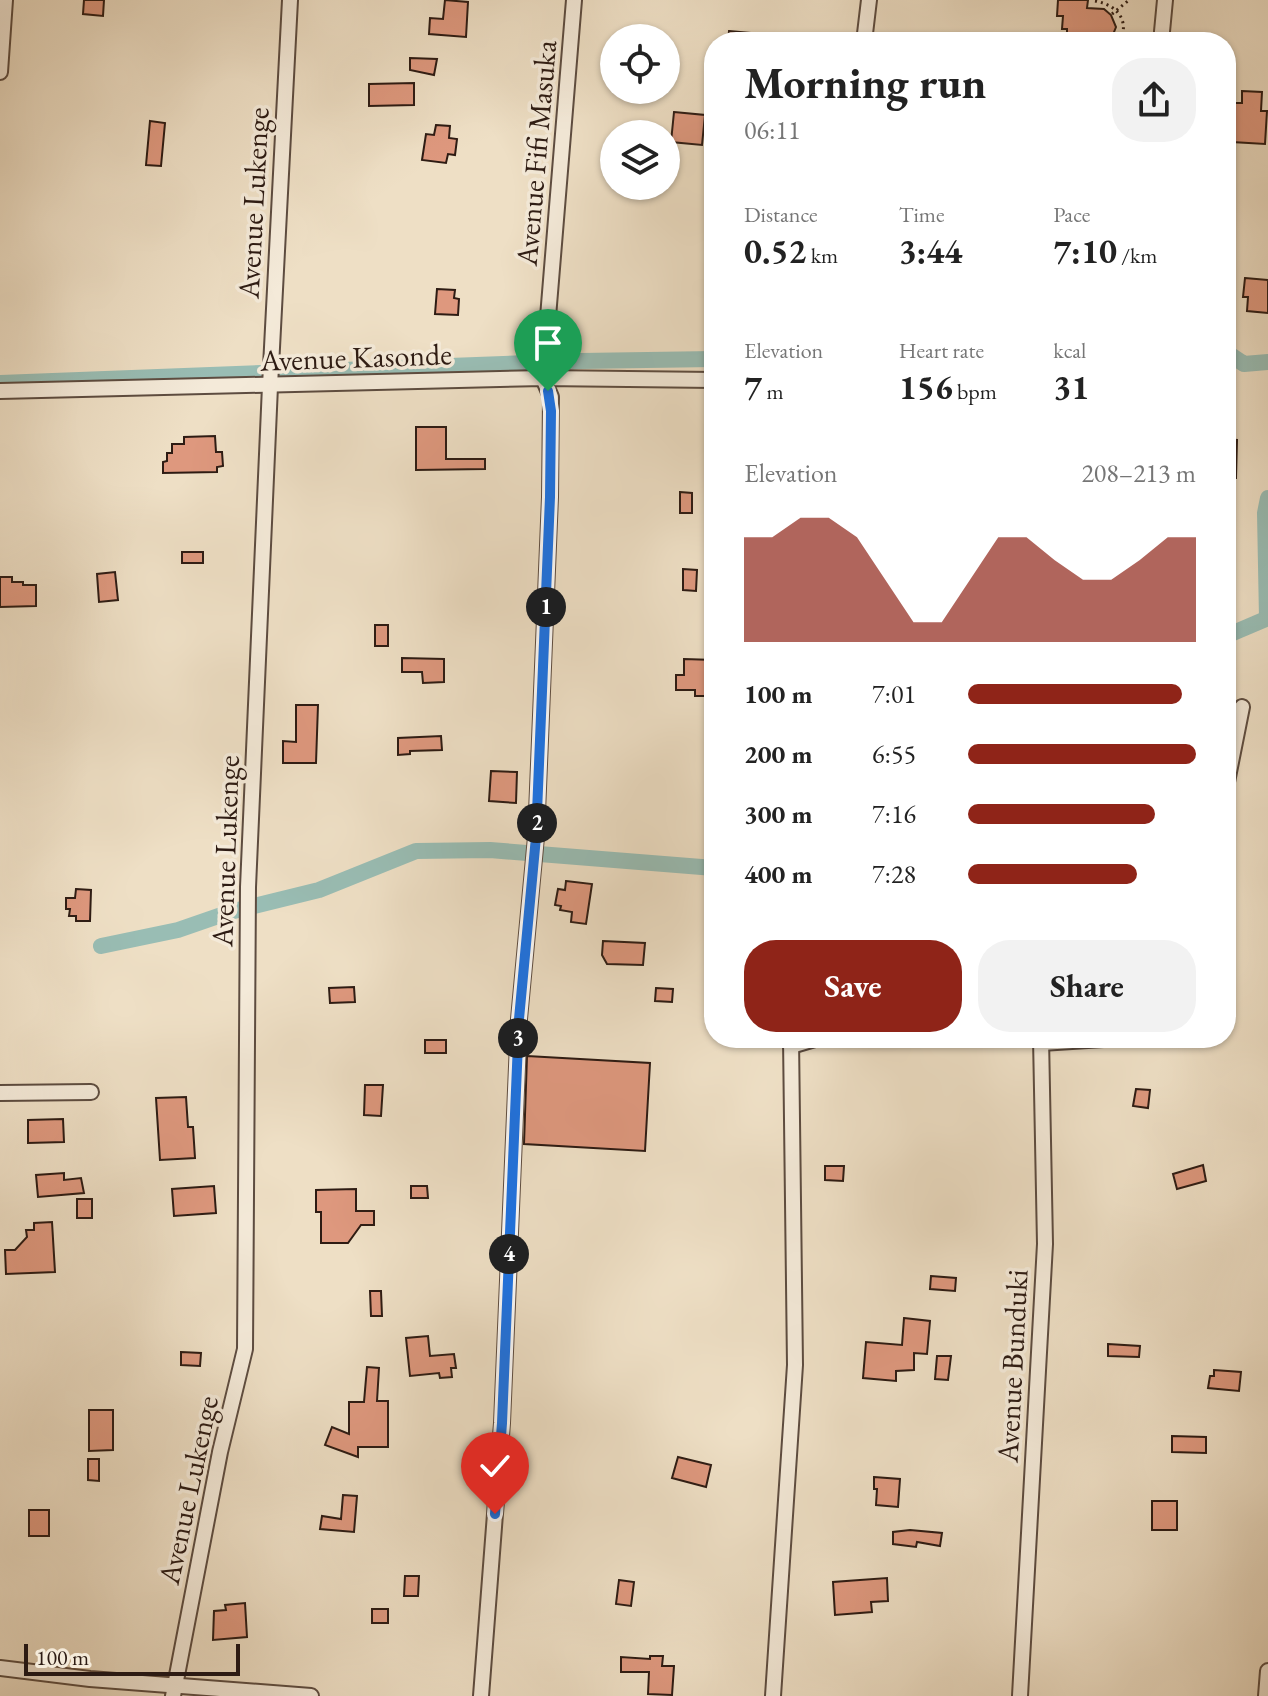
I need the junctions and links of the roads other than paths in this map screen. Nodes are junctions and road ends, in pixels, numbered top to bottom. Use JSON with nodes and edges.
{"nodes":[{"id":1,"x":5,"y":0,"type":"edge"},
{"id":2,"x":290,"y":0,"type":"edge"},
{"id":3,"x":574,"y":0,"type":"edge"},
{"id":4,"x":869,"y":0,"type":"edge"},
{"id":5,"x":1165,"y":0,"type":"edge"},
{"id":6,"x":865,"y":32,"type":"edge"},
{"id":7,"x":1162,"y":32,"type":"edge"},
{"id":8,"x":0,"y":72,"type":"edge"},
{"id":9,"x":543,"y":378,"type":"junction"},
{"id":10,"x":704,"y":380,"type":"edge"},
{"id":11,"x":270,"y":386,"type":"junction"},
{"id":12,"x":0,"y":391,"type":"edge"},
{"id":13,"x":1242,"y":707,"type":"dead end"},
{"id":14,"x":1236,"y":737,"type":"edge"},
{"id":15,"x":791,"y":1048,"type":"edge"},
{"id":16,"x":1041,"y":1048,"type":"edge"},
{"id":17,"x":91,"y":1092,"type":"dead end"},
{"id":18,"x":0,"y":1093,"type":"edge"},
{"id":19,"x":0,"y":1668,"type":"edge"},
{"id":20,"x":1268,"y":1671,"type":"edge"},
{"id":21,"x":173,"y":1690,"type":"edge"},
{"id":22,"x":311,"y":1696,"type":"edge"},
{"id":23,"x":481,"y":1696,"type":"edge"},
{"id":24,"x":773,"y":1696,"type":"edge"},
{"id":25,"x":1020,"y":1696,"type":"edge"},
{"id":26,"x":1266,"y":1696,"type":"edge"}],
"edges":[{"from":1,"to":8,"type":"street"},
{"from":2,"to":11,"type":"street","name":"Avenue Lukenge"},
{"from":3,"to":9,"type":"street","name":"Avenue Fifi Masuka"},
{"from":4,"to":6,"type":"street"},
{"from":5,"to":7,"type":"street"},
{"from":9,"to":10,"type":"street","name":"Avenue Kasonde"},
{"from":9,"to":11,"type":"street","name":"Avenue Kasonde"},
{"from":9,"to":23,"type":"street","name":"Avenue Fifi Masuka"},
{"from":11,"to":12,"type":"street","name":"Avenue Kasonde"},
{"from":11,"to":21,"type":"street","name":"Avenue Lukenge"},
{"from":13,"to":14,"type":"street"},
{"from":15,"to":24,"type":"street"},
{"from":16,"to":25,"type":"street","name":"Avenue Bunduki"},
{"from":17,"to":18,"type":"street"},
{"from":19,"to":21,"type":"street"},
{"from":20,"to":26,"type":"street"},
{"from":21,"to":22,"type":"street"}]}
